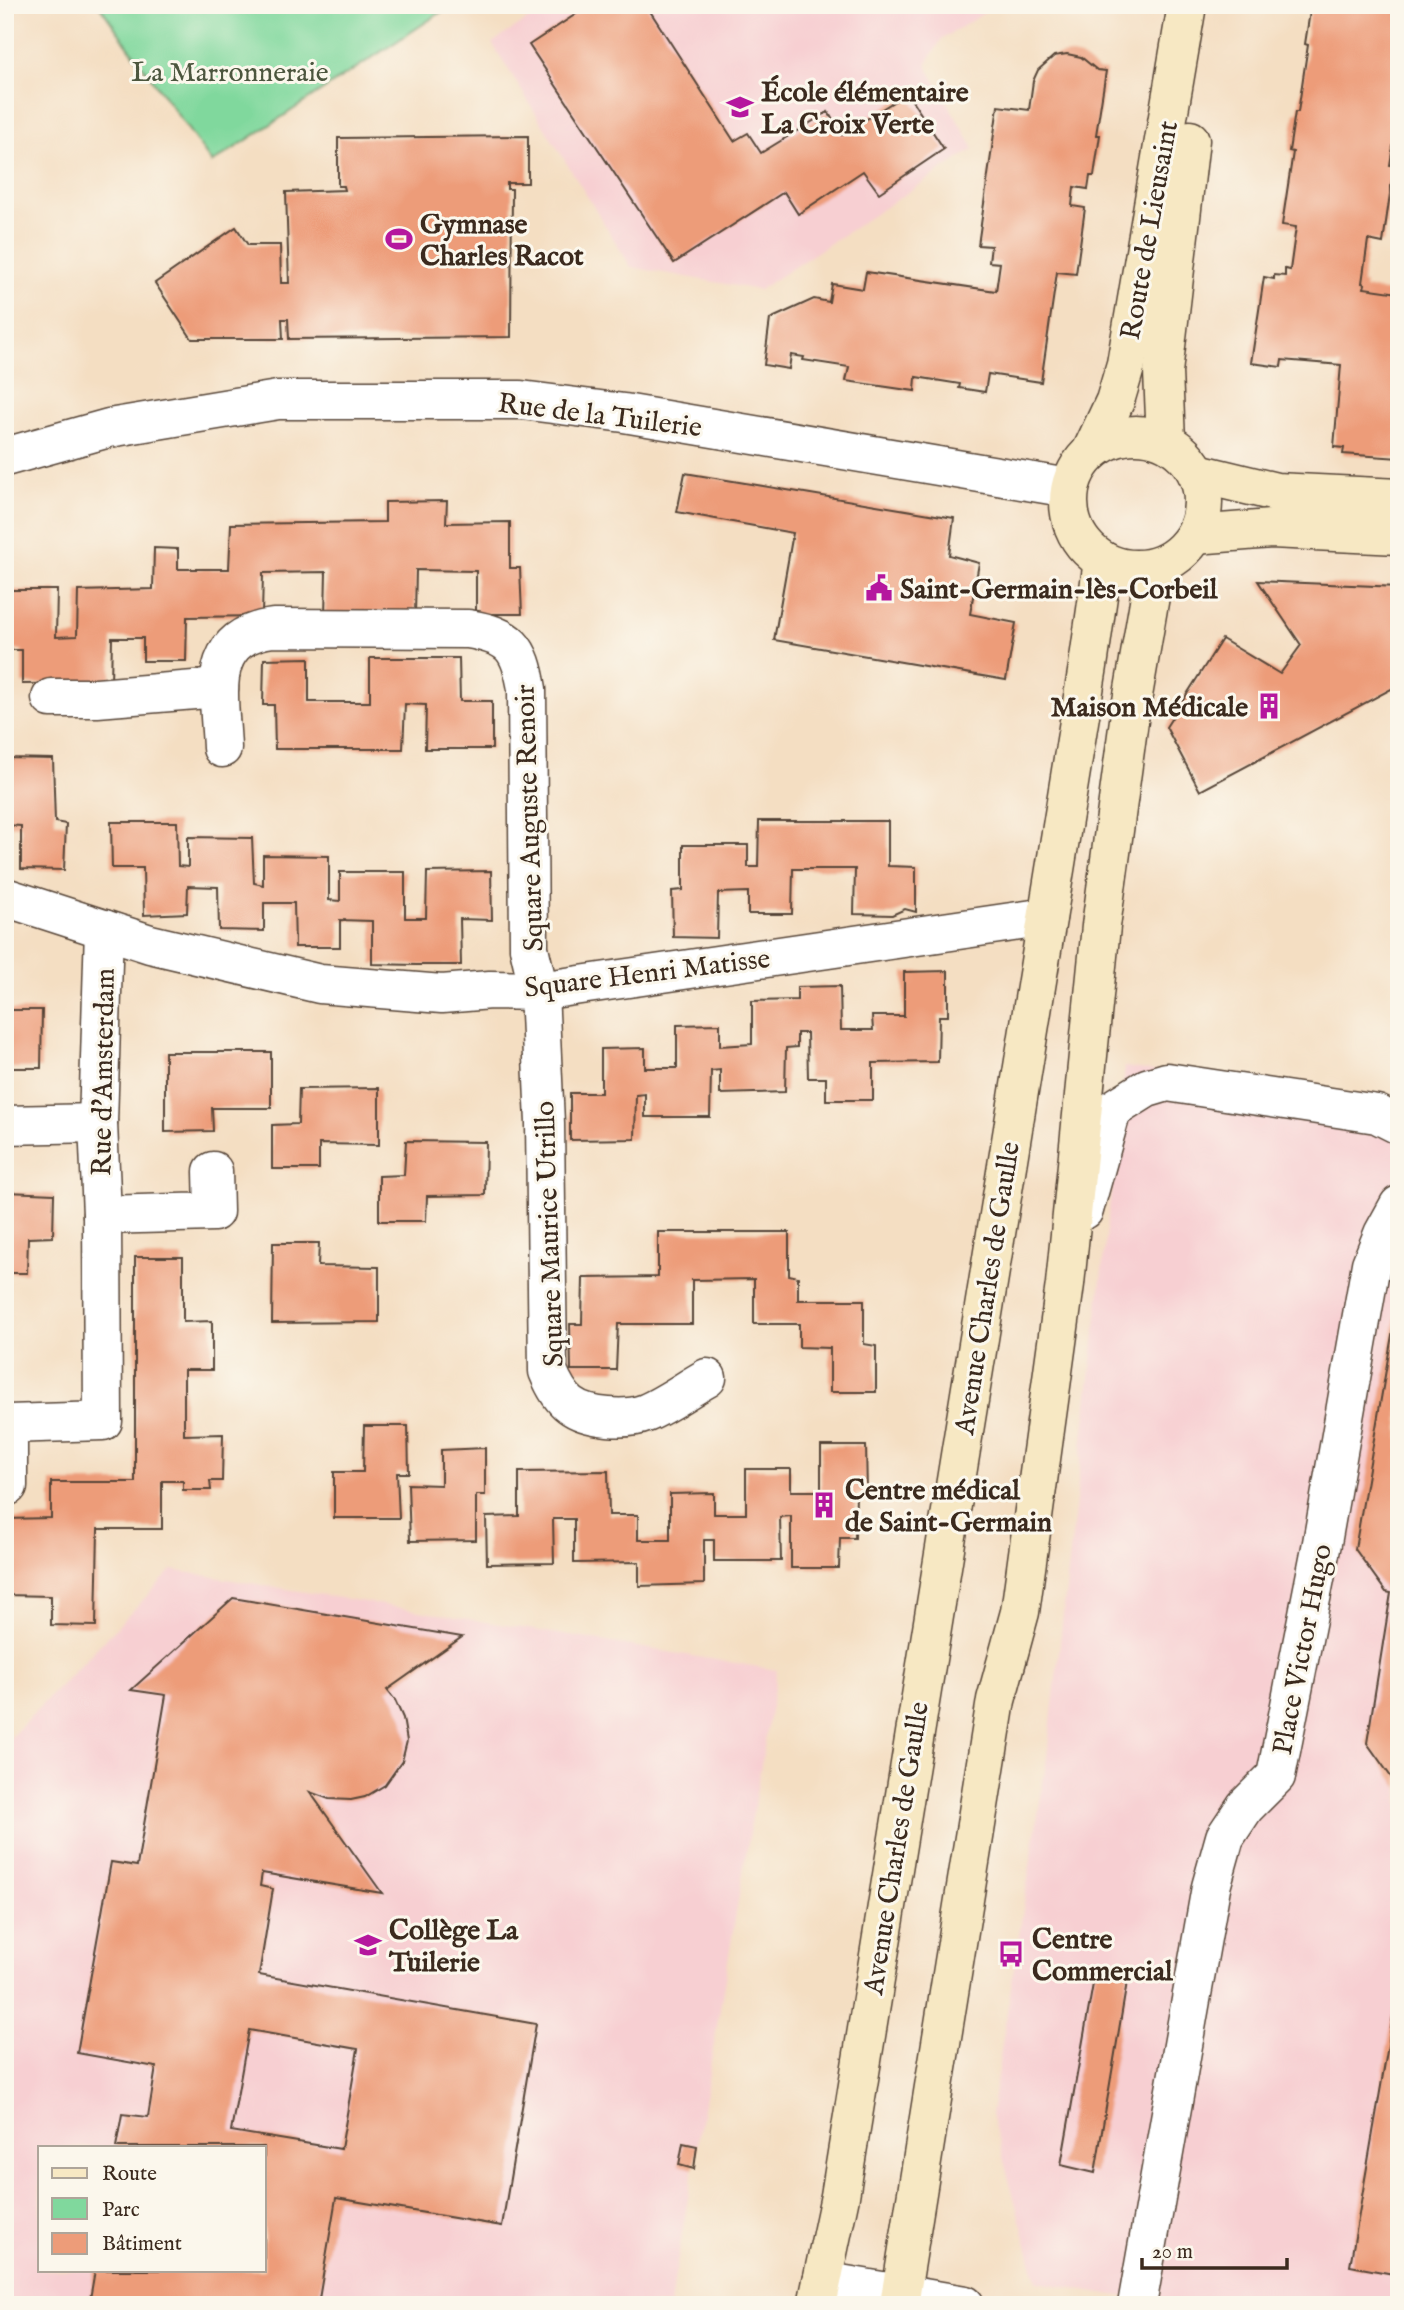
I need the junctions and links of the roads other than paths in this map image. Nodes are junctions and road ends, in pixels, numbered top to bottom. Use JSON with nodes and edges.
{"nodes":[{"id":1,"x":1187,"y":5,"type":"edge"},
{"id":2,"x":1211,"y":5,"type":"edge"},
{"id":3,"x":1166,"y":441,"type":"junction"},
{"id":4,"x":1092,"y":450,"type":"junction"},
{"id":5,"x":5,"y":457,"type":"edge"},
{"id":6,"x":1197,"y":473,"type":"junction"},
{"id":7,"x":1069,"y":488,"type":"junction"},
{"id":8,"x":1399,"y":498,"type":"edge"},
{"id":9,"x":1195,"y":535,"type":"junction"},
{"id":10,"x":1399,"y":535,"type":"edge"},
{"id":11,"x":1102,"y":561,"type":"junction"},
{"id":12,"x":1155,"y":567,"type":"junction"},
{"id":13,"x":219,"y":688,"type":"junction"},
{"id":14,"x":51,"y":698,"type":"dead end"},
{"id":15,"x":222,"y":748,"type":"dead end"},
{"id":16,"x":5,"y":897,"type":"edge"},
{"id":17,"x":1047,"y":917,"type":"junction"},
{"id":18,"x":104,"y":929,"type":"junction"},
{"id":19,"x":539,"y":991,"type":"junction"},
{"id":20,"x":98,"y":1123,"type":"junction"},
{"id":21,"x":5,"y":1125,"type":"edge"},
{"id":22,"x":1399,"y":1125,"type":"edge"},
{"id":23,"x":213,"y":1171,"type":"dead end"},
{"id":24,"x":1399,"y":1205,"type":"edge"},
{"id":25,"x":102,"y":1215,"type":"junction"},
{"id":26,"x":1385,"y":1254,"type":"edge"},
{"id":27,"x":1065,"y":1284,"type":"junction"},
{"id":28,"x":707,"y":1378,"type":"dead end"},
{"id":29,"x":8,"y":1486,"type":"dead end"},
{"id":30,"x":819,"y":2293,"type":"edge"},
{"id":31,"x":900,"y":2299,"type":"edge"},
{"id":32,"x":965,"y":2305,"type":"edge"},
{"id":33,"x":1137,"y":2305,"type":"edge"}],
"edges":[{"from":1,"to":4,"type":"main road","name":"Route de Lieusaint"},
{"from":2,"to":3,"type":"main road","name":"Route de Lieusaint"},
{"from":3,"to":4,"type":"main road"},
{"from":3,"to":6,"type":"main road"},
{"from":4,"to":7,"type":"main road"},
{"from":5,"to":7,"type":"street","name":"Rue de la Tuilerie"},
{"from":6,"to":8,"type":"main road"},
{"from":6,"to":9,"type":"main road"},
{"from":7,"to":11,"type":"main road"},
{"from":9,"to":10,"type":"main road"},
{"from":9,"to":12,"type":"main road"},
{"from":11,"to":12,"type":"main road"},
{"from":11,"to":17,"type":"main road","name":"Avenue Charles de Gaulle"},
{"from":12,"to":27,"type":"main road"},
{"from":13,"to":14,"type":"street"},
{"from":13,"to":15,"type":"street","name":"Square Auguste Renoir"},
{"from":13,"to":19,"type":"street","name":"Square Auguste Renoir"},
{"from":16,"to":18,"type":"street","name":"Square Henri Matisse"},
{"from":17,"to":19,"type":"street","name":"Square Henri Matisse"},
{"from":17,"to":30,"type":"main road","name":"Avenue Charles de Gaulle"},
{"from":18,"to":19,"type":"street","name":"Square Henri Matisse"},
{"from":18,"to":20,"type":"street","name":"Rue d'Amsterdam"},
{"from":19,"to":28,"type":"street","name":"Square Maurice Utrillo"},
{"from":20,"to":21,"type":"street"},
{"from":20,"to":25,"type":"street","name":"Rue d'Amsterdam"},
{"from":22,"to":27,"type":"street"},
{"from":23,"to":25,"type":"street"},
{"from":24,"to":26,"type":"street","name":"Place Victor Hugo"},
{"from":25,"to":29,"type":"street","name":"Rue d'Amsterdam"},
{"from":26,"to":33,"type":"street","name":"Place Victor Hugo"},
{"from":27,"to":31,"type":"main road"},
{"from":30,"to":31,"type":"street"},
{"from":31,"to":32,"type":"street"}]}
